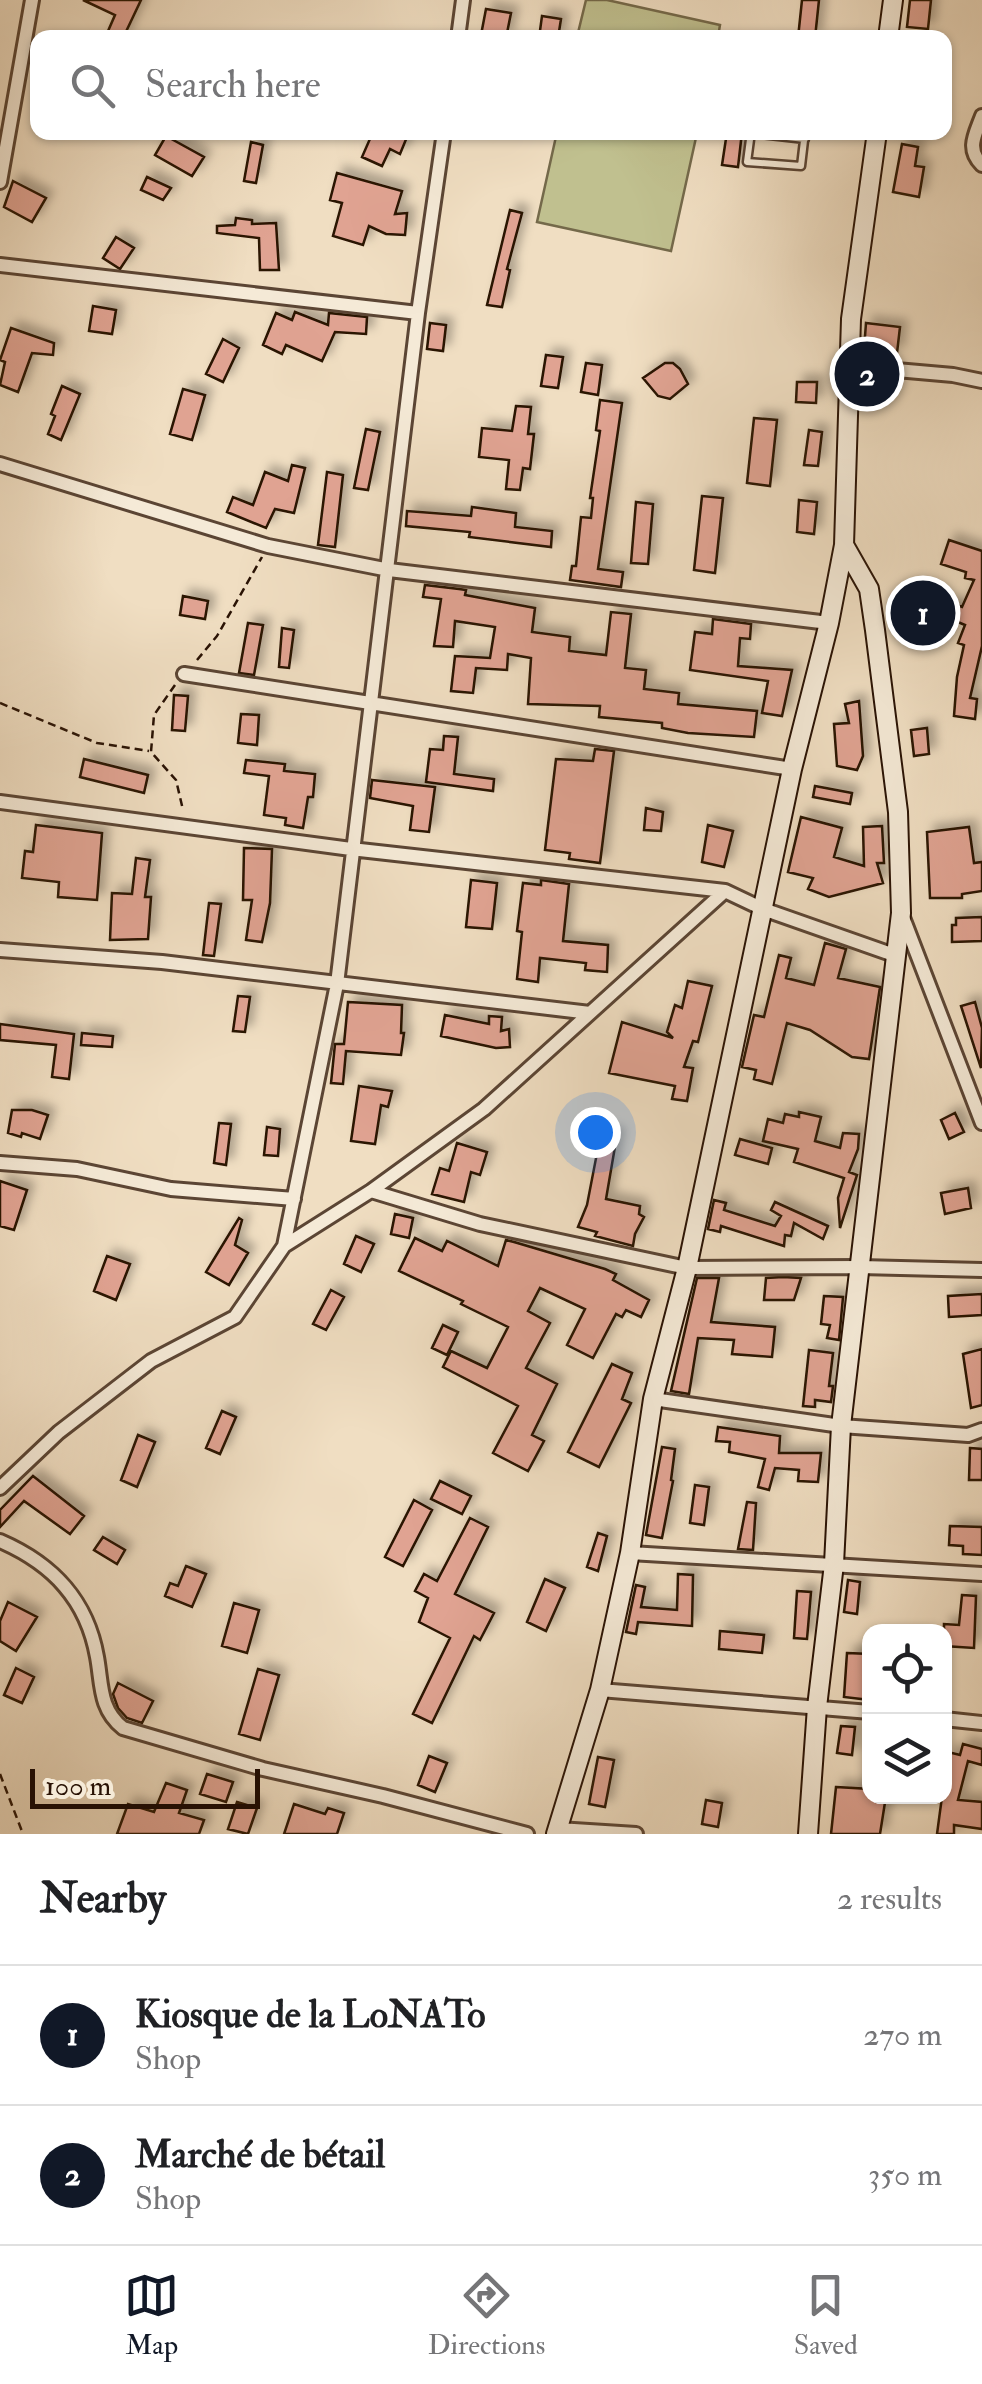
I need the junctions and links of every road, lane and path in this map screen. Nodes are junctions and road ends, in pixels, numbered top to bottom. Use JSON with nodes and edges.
{"nodes":[{"id":1,"x":32,"y":0,"type":"edge"},
{"id":2,"x":463,"y":0,"type":"edge"},
{"id":3,"x":893,"y":0,"type":"edge"},
{"id":4,"x":459,"y":30,"type":"edge"},
{"id":5,"x":889,"y":30,"type":"edge"},
{"id":6,"x":982,"y":116,"type":"edge"},
{"id":7,"x":443,"y":140,"type":"edge"},
{"id":8,"x":750,"y":140,"type":"edge"},
{"id":9,"x":804,"y":140,"type":"edge"},
{"id":10,"x":876,"y":140,"type":"edge"},
{"id":11,"x":982,"y":165,"type":"edge"},
{"id":12,"x":0,"y":182,"type":"edge"},
{"id":13,"x":0,"y":265,"type":"edge"},
{"id":14,"x":418,"y":313,"type":"junction"},
{"id":15,"x":852,"y":366,"type":"junction"},
{"id":16,"x":982,"y":382,"type":"edge"},
{"id":17,"x":0,"y":464,"type":"edge"},
{"id":18,"x":844,"y":545,"type":"junction"},
{"id":19,"x":268,"y":546,"type":"junction"},
{"id":20,"x":389,"y":570,"type":"junction"},
{"id":21,"x":829,"y":623,"type":"junction"},
{"id":22,"x":184,"y":674,"type":"junction"},
{"id":23,"x":0,"y":703,"type":"edge"},
{"id":24,"x":372,"y":703,"type":"junction"},
{"id":25,"x":151,"y":752,"type":"junction"},
{"id":26,"x":792,"y":769,"type":"junction"},
{"id":27,"x":0,"y":802,"type":"edge"},
{"id":28,"x":187,"y":826,"type":"junction"},
{"id":29,"x":351,"y":850,"type":"junction"},
{"id":30,"x":725,"y":890,"type":"junction"},
{"id":31,"x":764,"y":909,"type":"junction"},
{"id":32,"x":901,"y":913,"type":"junction"},
{"id":33,"x":0,"y":950,"type":"edge"},
{"id":34,"x":894,"y":955,"type":"junction"},
{"id":35,"x":337,"y":984,"type":"junction"},
{"id":36,"x":590,"y":1013,"type":"junction"},
{"id":37,"x":982,"y":1123,"type":"edge"},
{"id":38,"x":0,"y":1163,"type":"edge"},
{"id":39,"x":371,"y":1190,"type":"junction"},
{"id":40,"x":294,"y":1199,"type":"junction"},
{"id":41,"x":284,"y":1246,"type":"junction"},
{"id":42,"x":860,"y":1267,"type":"junction"},
{"id":43,"x":687,"y":1268,"type":"junction"},
{"id":44,"x":982,"y":1270,"type":"edge"},
{"id":45,"x":653,"y":1399,"type":"junction"},
{"id":46,"x":840,"y":1426,"type":"junction"},
{"id":47,"x":982,"y":1430,"type":"edge"},
{"id":48,"x":0,"y":1488,"type":"edge"},
{"id":49,"x":0,"y":1542,"type":"edge"},
{"id":50,"x":630,"y":1553,"type":"junction"},
{"id":51,"x":834,"y":1564,"type":"junction"},
{"id":52,"x":982,"y":1574,"type":"edge"},
{"id":53,"x":600,"y":1690,"type":"junction"},
{"id":54,"x":816,"y":1707,"type":"junction"},
{"id":55,"x":862,"y":1711,"type":"edge"},
{"id":56,"x":952,"y":1720,"type":"edge"},
{"id":57,"x":982,"y":1723,"type":"edge"},
{"id":58,"x":0,"y":1774,"type":"edge"},
{"id":59,"x":557,"y":1832,"type":"edge"},
{"id":60,"x":23,"y":1834,"type":"edge"},
{"id":61,"x":526,"y":1834,"type":"edge"},
{"id":62,"x":636,"y":1834,"type":"edge"},
{"id":63,"x":808,"y":1834,"type":"edge"}],
"edges":[{"from":1,"to":12,"type":"street"},
{"from":2,"to":4,"type":"street"},
{"from":3,"to":5,"type":"main road"},
{"from":6,"to":11,"type":"street"},
{"from":7,"to":14,"type":"street"},
{"from":8,"to":9,"type":"lane"},
{"from":10,"to":15,"type":"main road"},
{"from":13,"to":14,"type":"street"},
{"from":14,"to":20,"type":"street"},
{"from":15,"to":16,"type":"street"},
{"from":15,"to":18,"type":"main road"},
{"from":17,"to":19,"type":"street"},
{"from":18,"to":21,"type":"main road"},
{"from":18,"to":32,"type":"main road"},
{"from":19,"to":20,"type":"street"},
{"from":19,"to":22,"type":"path"},
{"from":20,"to":21,"type":"street"},
{"from":20,"to":24,"type":"street"},
{"from":21,"to":26,"type":"main road"},
{"from":22,"to":24,"type":"street"},
{"from":22,"to":25,"type":"path"},
{"from":23,"to":25,"type":"path"},
{"from":24,"to":26,"type":"street"},
{"from":24,"to":29,"type":"street"},
{"from":25,"to":28,"type":"path"},
{"from":26,"to":31,"type":"main road"},
{"from":27,"to":28,"type":"street"},
{"from":28,"to":29,"type":"street"},
{"from":29,"to":30,"type":"street"},
{"from":29,"to":35,"type":"street"},
{"from":30,"to":31,"type":"street"},
{"from":30,"to":36,"type":"street"},
{"from":31,"to":34,"type":"street"},
{"from":31,"to":43,"type":"main road"},
{"from":32,"to":34,"type":"main road"},
{"from":32,"to":37,"type":"street"},
{"from":33,"to":35,"type":"street"},
{"from":34,"to":42,"type":"main road"},
{"from":35,"to":36,"type":"street"},
{"from":35,"to":40,"type":"street"},
{"from":36,"to":39,"type":"street"},
{"from":38,"to":40,"type":"street"},
{"from":39,"to":41,"type":"street"},
{"from":39,"to":43,"type":"street"},
{"from":40,"to":41,"type":"street"},
{"from":41,"to":48,"type":"street"},
{"from":42,"to":43,"type":"street"},
{"from":42,"to":44,"type":"street"},
{"from":42,"to":46,"type":"main road"},
{"from":43,"to":45,"type":"main road"},
{"from":45,"to":46,"type":"street"},
{"from":45,"to":50,"type":"main road"},
{"from":46,"to":47,"type":"street"},
{"from":46,"to":51,"type":"main road"},
{"from":49,"to":61,"type":"street"},
{"from":50,"to":51,"type":"street"},
{"from":50,"to":53,"type":"main road"},
{"from":51,"to":52,"type":"street"},
{"from":51,"to":54,"type":"main road"},
{"from":53,"to":54,"type":"street"},
{"from":53,"to":59,"type":"main road"},
{"from":54,"to":55,"type":"street"},
{"from":54,"to":63,"type":"main road"},
{"from":56,"to":57,"type":"street"},
{"from":58,"to":60,"type":"path"},
{"from":59,"to":62,"type":"street"}]}
